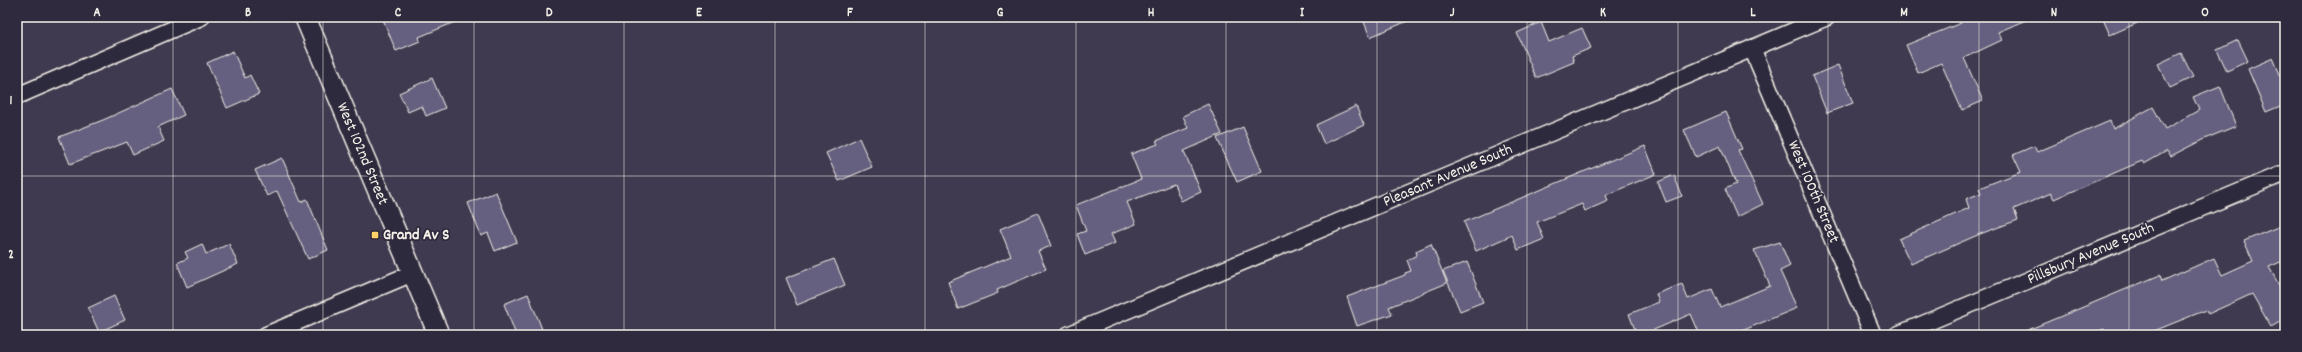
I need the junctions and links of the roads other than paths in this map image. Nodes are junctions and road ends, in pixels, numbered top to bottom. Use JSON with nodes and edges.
{"nodes":[{"id":1,"x":201,"y":17,"type":"edge"},
{"id":2,"x":305,"y":17,"type":"edge"},
{"id":3,"x":1827,"y":17,"type":"edge"},
{"id":4,"x":1752,"y":48,"type":"junction"},
{"id":5,"x":17,"y":96,"type":"edge"},
{"id":6,"x":2285,"y":173,"type":"edge"},
{"id":7,"x":413,"y":273,"type":"junction"},
{"id":8,"x":266,"y":335,"type":"edge"},
{"id":9,"x":439,"y":335,"type":"edge"},
{"id":10,"x":1068,"y":335,"type":"edge"},
{"id":11,"x":1873,"y":335,"type":"edge"},
{"id":12,"x":1897,"y":335,"type":"edge"}],
"edges":[{"from":1,"to":5,"type":"street"},
{"from":2,"to":7,"type":"street","name":"West 102nd Street"},
{"from":3,"to":4,"type":"street","name":"Pleasant Avenue South"},
{"from":4,"to":10,"type":"street","name":"Pleasant Avenue South"},
{"from":4,"to":11,"type":"street","name":"West 100th Street"},
{"from":6,"to":12,"type":"street","name":"Pillsbury Avenue South"},
{"from":7,"to":8,"type":"street"},
{"from":7,"to":9,"type":"street","name":"West 102nd Street"}]}
